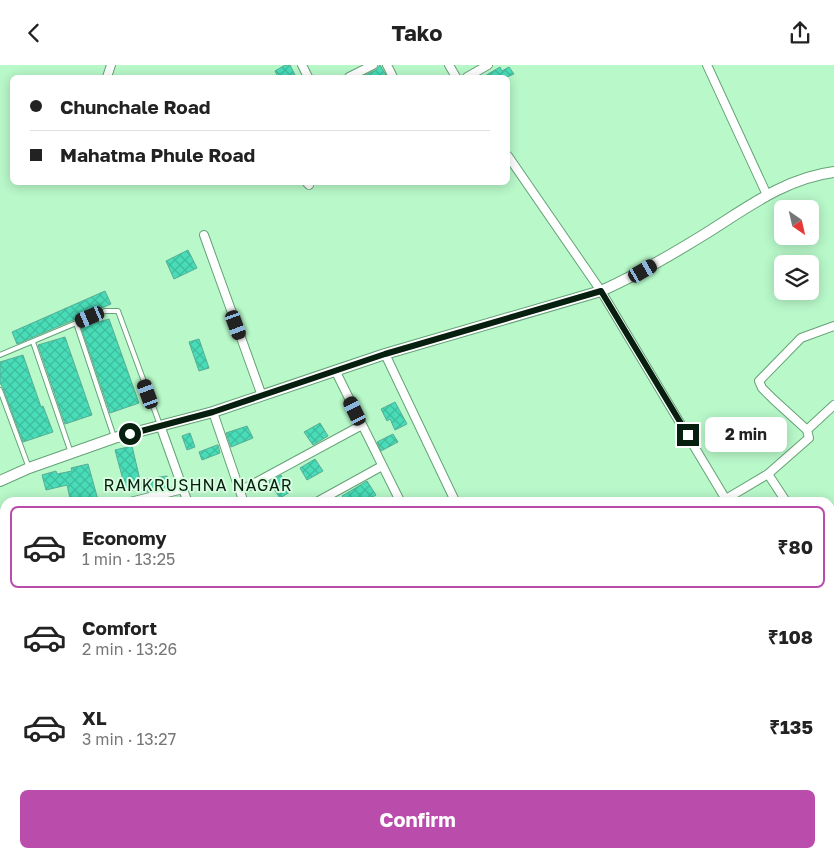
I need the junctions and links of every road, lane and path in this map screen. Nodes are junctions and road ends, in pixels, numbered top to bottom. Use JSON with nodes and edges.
{"nodes":[{"id":1,"x":373,"y":65,"type":"edge"},
{"id":2,"x":488,"y":65,"type":"edge"},
{"id":3,"x":707,"y":65,"type":"edge"},
{"id":4,"x":353,"y":75,"type":"edge"},
{"id":5,"x":470,"y":75,"type":"edge"},
{"id":6,"x":510,"y":159,"type":"edge"},
{"id":7,"x":834,"y":172,"type":"edge"},
{"id":8,"x":767,"y":195,"type":"junction"},
{"id":9,"x":204,"y":235,"type":"dead end"},
{"id":10,"x":601,"y":291,"type":"junction"},
{"id":11,"x":76,"y":323,"type":"junction"},
{"id":12,"x":834,"y":327,"type":"edge"},
{"id":13,"x":33,"y":342,"type":"junction"},
{"id":14,"x":385,"y":354,"type":"junction"},
{"id":15,"x":0,"y":355,"type":"edge"},
{"id":16,"x":335,"y":370,"type":"junction"},
{"id":17,"x":0,"y":390,"type":"edge"},
{"id":18,"x":262,"y":396,"type":"junction"},
{"id":19,"x":834,"y":405,"type":"edge"},
{"id":20,"x":213,"y":412,"type":"junction"},
{"id":21,"x":160,"y":425,"type":"junction"},
{"id":22,"x":362,"y":425,"type":"junction"},
{"id":23,"x":807,"y":430,"type":"junction"},
{"id":24,"x":114,"y":438,"type":"junction"},
{"id":25,"x":71,"y":453,"type":"junction"},
{"id":26,"x":382,"y":465,"type":"junction"},
{"id":27,"x":29,"y":468,"type":"junction"},
{"id":28,"x":768,"y":474,"type":"junction"},
{"id":29,"x":0,"y":481,"type":"edge"},
{"id":30,"x":183,"y":489,"type":"junction"},
{"id":31,"x":240,"y":491,"type":"junction"},
{"id":32,"x":150,"y":497,"type":"edge"},
{"id":33,"x":186,"y":497,"type":"edge"},
{"id":34,"x":242,"y":497,"type":"edge"},
{"id":35,"x":326,"y":497,"type":"edge"},
{"id":36,"x":398,"y":497,"type":"edge"},
{"id":37,"x":453,"y":497,"type":"edge"},
{"id":38,"x":725,"y":497,"type":"edge"},
{"id":39,"x":733,"y":497,"type":"edge"},
{"id":40,"x":783,"y":497,"type":"edge"}],
"edges":[{"from":1,"to":4,"type":"street"},
{"from":2,"to":5,"type":"street"},
{"from":3,"to":8,"type":"street"},
{"from":6,"to":10,"type":"street"},
{"from":7,"to":8,"type":"street"},
{"from":8,"to":10,"type":"street"},
{"from":9,"to":18,"type":"street"},
{"from":10,"to":14,"type":"street"},
{"from":10,"to":38,"type":"street"},
{"from":11,"to":13,"type":"lane"},
{"from":11,"to":21,"type":"lane"},
{"from":11,"to":24,"type":"lane"},
{"from":12,"to":23,"type":"street"},
{"from":13,"to":15,"type":"lane"},
{"from":13,"to":25,"type":"lane"},
{"from":14,"to":16,"type":"street"},
{"from":14,"to":37,"type":"street"},
{"from":16,"to":18,"type":"street"},
{"from":16,"to":22,"type":"street"},
{"from":17,"to":27,"type":"lane"},
{"from":18,"to":20,"type":"street"},
{"from":19,"to":23,"type":"street"},
{"from":20,"to":21,"type":"street"},
{"from":20,"to":31,"type":"street"},
{"from":21,"to":24,"type":"street"},
{"from":21,"to":30,"type":"street"},
{"from":22,"to":26,"type":"street"},
{"from":22,"to":31,"type":"street"},
{"from":23,"to":28,"type":"street"},
{"from":24,"to":25,"type":"street"},
{"from":25,"to":27,"type":"street"},
{"from":26,"to":35,"type":"street"},
{"from":26,"to":36,"type":"street"},
{"from":27,"to":29,"type":"street"},
{"from":28,"to":39,"type":"street"},
{"from":28,"to":40,"type":"street"},
{"from":30,"to":32,"type":"street"},
{"from":30,"to":33,"type":"street"},
{"from":31,"to":34,"type":"street"}]}
